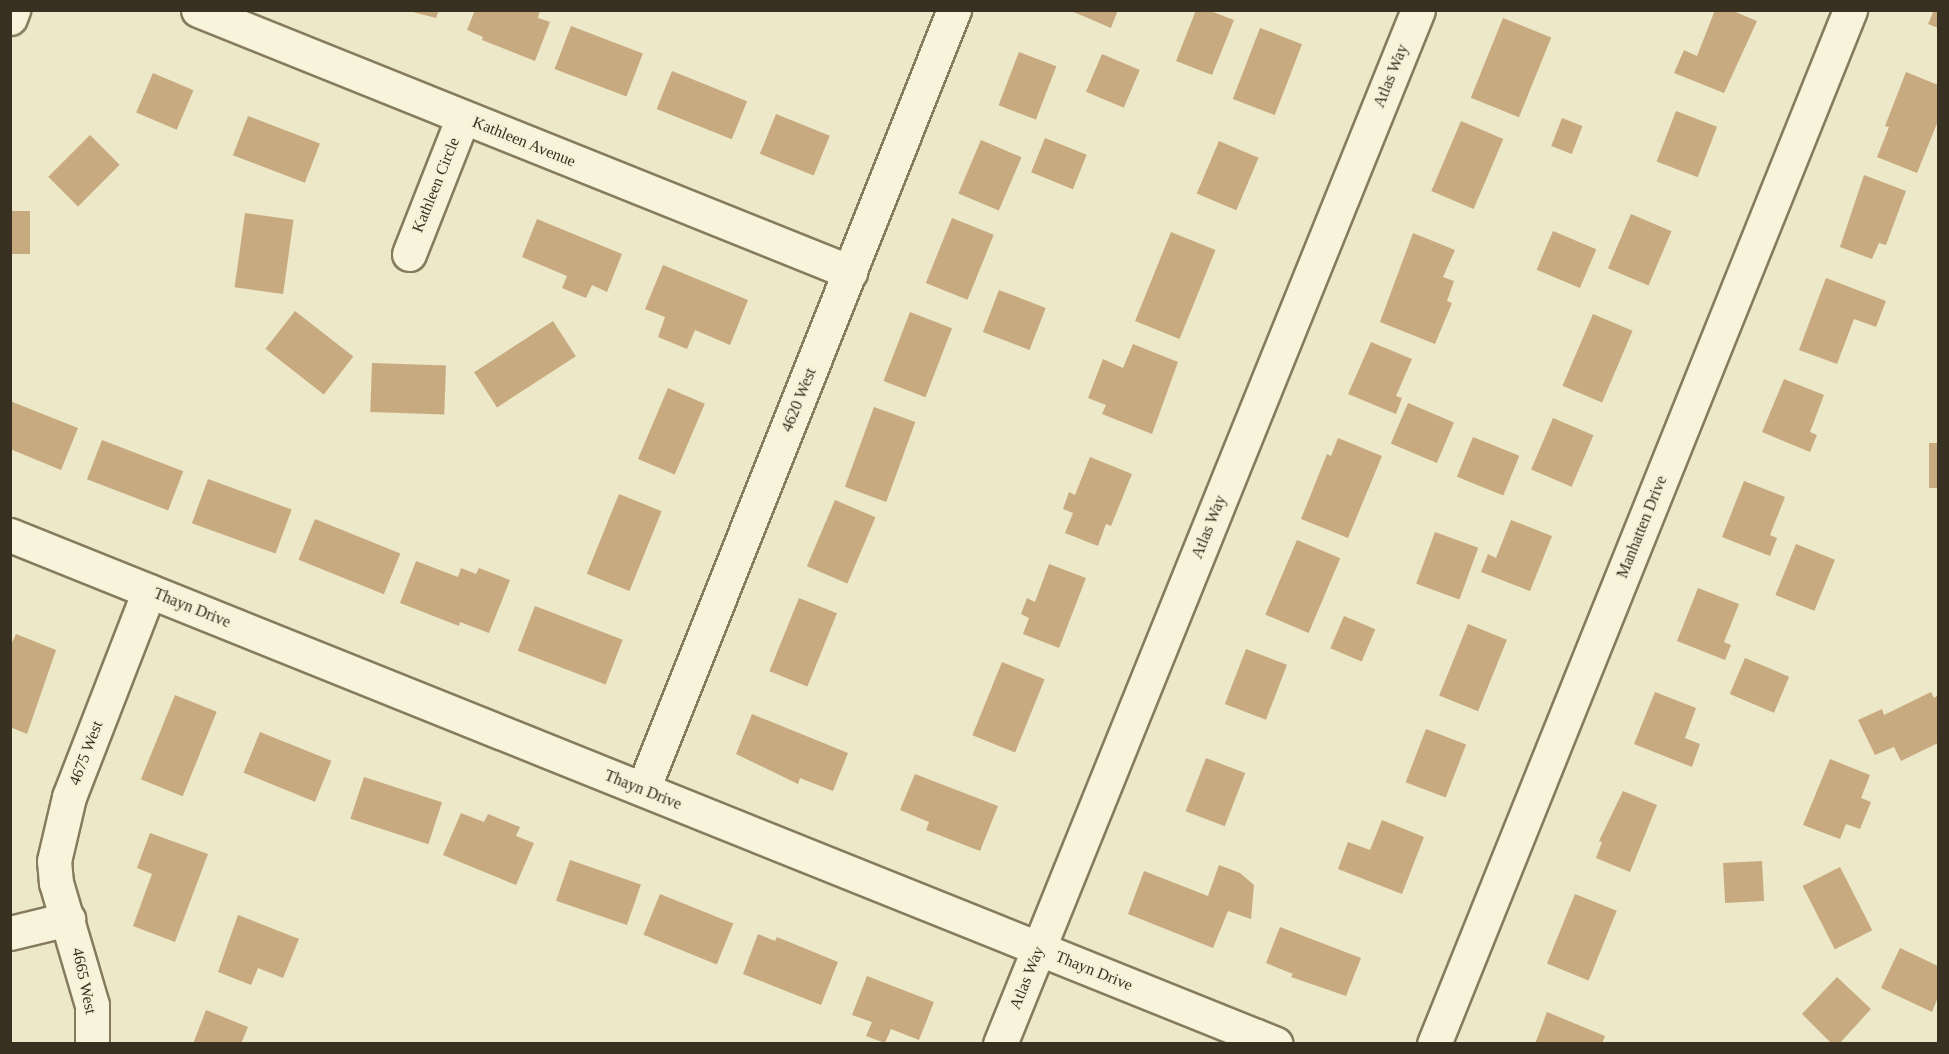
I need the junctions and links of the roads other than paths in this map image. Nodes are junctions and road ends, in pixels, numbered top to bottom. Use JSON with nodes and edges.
{"nodes":[{"id":1,"x":14,"y":10,"type":"edge"},
{"id":2,"x":198,"y":10,"type":"edge"},
{"id":3,"x":954,"y":10,"type":"edge"},
{"id":4,"x":1850,"y":10,"type":"edge"},
{"id":5,"x":1408,"y":13,"type":"edge"},
{"id":6,"x":10,"y":18,"type":"edge"},
{"id":7,"x":463,"y":117,"type":"junction"},
{"id":8,"x":409,"y":254,"type":"dead end"},
{"id":9,"x":850,"y":272,"type":"junction"},
{"id":10,"x":10,"y":535,"type":"edge"},
{"id":11,"x":149,"y":591,"type":"junction"},
{"id":12,"x":643,"y":789,"type":"junction"},
{"id":13,"x":68,"y":919,"type":"junction"},
{"id":14,"x":10,"y":933,"type":"edge"},
{"id":15,"x":1038,"y":948,"type":"junction"},
{"id":16,"x":92,"y":1044,"type":"edge"},
{"id":17,"x":1000,"y":1044,"type":"edge"},
{"id":18,"x":1276,"y":1044,"type":"edge"},
{"id":19,"x":1434,"y":1044,"type":"edge"}],
"edges":[{"from":1,"to":6,"type":"street"},
{"from":2,"to":7,"type":"street","name":"Kathleen Avenue"},
{"from":3,"to":9,"type":"street","name":"4620 West"},
{"from":4,"to":19,"type":"street","name":"Manhatten Drive"},
{"from":5,"to":15,"type":"street","name":"Atlas Way"},
{"from":7,"to":8,"type":"street","name":"Kathleen Circle"},
{"from":7,"to":9,"type":"street","name":"Kathleen Avenue"},
{"from":9,"to":12,"type":"street","name":"4620 West"},
{"from":10,"to":11,"type":"street","name":"Thayn Drive"},
{"from":11,"to":12,"type":"street","name":"Thayn Drive"},
{"from":11,"to":13,"type":"street","name":"4675 West"},
{"from":12,"to":15,"type":"street","name":"Thayn Drive"},
{"from":13,"to":14,"type":"street"},
{"from":13,"to":16,"type":"street","name":"4665 West"},
{"from":15,"to":17,"type":"street","name":"Atlas Way"},
{"from":15,"to":18,"type":"street","name":"Thayn Drive"}]}
